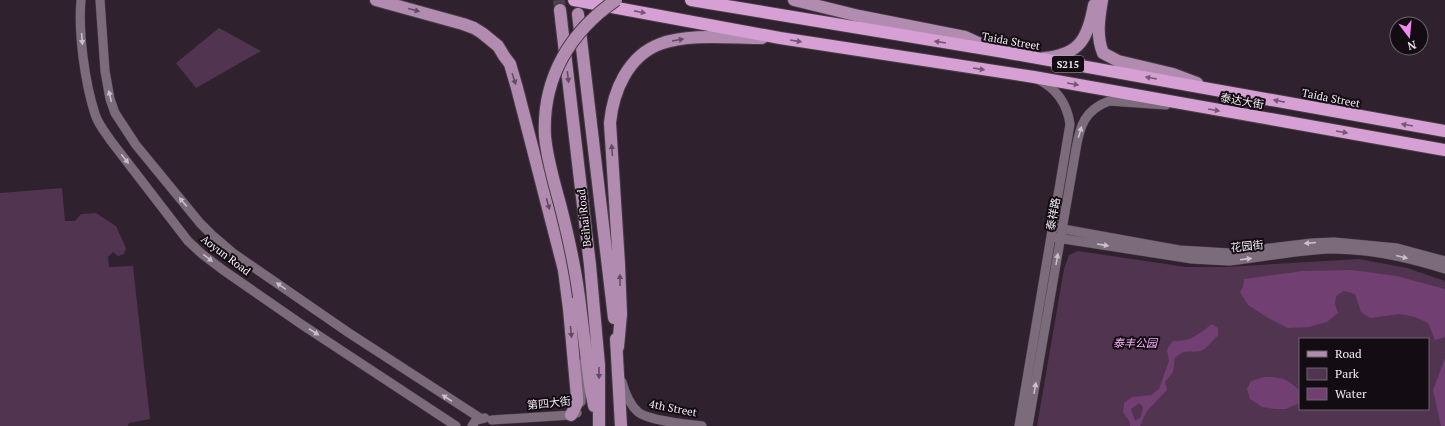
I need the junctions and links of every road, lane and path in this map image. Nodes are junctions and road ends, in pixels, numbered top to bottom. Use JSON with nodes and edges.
{"nodes":[{"id":1,"x":81,"y":0,"type":"edge"},
{"id":2,"x":100,"y":0,"type":"edge"},
{"id":3,"x":376,"y":0,"type":"edge"},
{"id":4,"x":574,"y":0,"type":"edge"},
{"id":5,"x":616,"y":0,"type":"edge"},
{"id":6,"x":691,"y":0,"type":"edge"},
{"id":7,"x":794,"y":0,"type":"edge"},
{"id":8,"x":1095,"y":0,"type":"edge"},
{"id":9,"x":1102,"y":0,"type":"edge"},
{"id":10,"x":560,"y":10,"type":"tunnel mouth"},
{"id":11,"x":578,"y":14,"type":"dead end"},
{"id":12,"x":780,"y":38,"type":"junction"},
{"id":13,"x":998,"y":52,"type":"junction"},
{"id":14,"x":1038,"y":59,"type":"junction"},
{"id":15,"x":1034,"y":77,"type":"junction"},
{"id":16,"x":1209,"y":88,"type":"junction"},
{"id":17,"x":1192,"y":106,"type":"junction"},
{"id":18,"x":1445,"y":131,"type":"edge"},
{"id":19,"x":1445,"y":150,"type":"edge"},
{"id":20,"x":1052,"y":227,"type":"junction"},
{"id":21,"x":1062,"y":228,"type":"junction"},
{"id":22,"x":1050,"y":236,"type":"junction"},
{"id":23,"x":1060,"y":238,"type":"junction"},
{"id":24,"x":1445,"y":261,"type":"edge"},
{"id":25,"x":1445,"y":269,"type":"edge"},
{"id":26,"x":583,"y":333,"type":"junction"},
{"id":27,"x":618,"y":347,"type":"junction"},
{"id":28,"x":619,"y":372,"type":"junction"},
{"id":29,"x":571,"y":415,"type":"junction"},
{"id":30,"x":480,"y":418,"type":"junction"},
{"id":31,"x":494,"y":423,"type":"edge"},
{"id":32,"x":456,"y":426,"type":"edge"},
{"id":33,"x":472,"y":426,"type":"edge"},
{"id":34,"x":598,"y":426,"type":"edge"},
{"id":35,"x":621,"y":426,"type":"edge"},
{"id":36,"x":702,"y":426,"type":"edge"},
{"id":37,"x":1018,"y":426,"type":"edge"},
{"id":38,"x":1028,"y":426,"type":"edge"}],
"edges":[{"from":1,"to":32,"type":"street","name":"Aoyun Road","one_way":true},
{"from":30,"to":2,"type":"street","name":"Aoyun Road","one_way":true},
{"from":3,"to":29,"type":"main road","one_way":true},
{"from":4,"to":12,"type":"highway","number":"S215","one_way":true},
{"from":5,"to":26,"type":"main road","bridge":true},
{"from":13,"to":6,"type":"highway","name":"Taida Street","number":"S215","one_way":true},
{"from":7,"to":13,"type":"main road"},
{"from":8,"to":14,"type":"main road"},
{"from":9,"to":16,"type":"main road"},
{"from":10,"to":34,"type":"main road","name":"Beihai Road","one_way":true},
{"from":11,"to":27,"type":"main road","name":"Beihai Road"},
{"from":12,"to":15,"type":"highway","number":"S215","one_way":true},
{"from":27,"to":12,"type":"main road","one_way":true},
{"from":13,"to":14,"type":"highway","name":"Taida Street","number":"S215"},
{"from":16,"to":14,"type":"highway","name":"Taida Street","number":"S215","one_way":true},
{"from":15,"to":17,"type":"highway","name":"泰达大街","number":"S215","one_way":true},
{"from":15,"to":20,"type":"street","name":"泰祥路"},
{"from":18,"to":16,"type":"highway","name":"Taida Street","number":"S215","one_way":true},
{"from":17,"to":19,"type":"highway","name":"泰达大街","number":"S215","one_way":true},
{"from":21,"to":17,"type":"street","name":"泰祥路","one_way":true},
{"from":20,"to":21,"type":"street","name":"花园街"},
{"from":20,"to":22,"type":"street","name":"泰祥路"},
{"from":21,"to":23,"type":"street","name":"泰祥路"},
{"from":24,"to":21,"type":"street","name":"花园街","one_way":true},
{"from":22,"to":23,"type":"street","name":"花园街"},
{"from":22,"to":37,"type":"street","name":"泰祥路"},
{"from":23,"to":25,"type":"street","name":"花园街","one_way":true},
{"from":38,"to":23,"type":"street","name":"泰祥路","one_way":true},
{"from":26,"to":29,"type":"street","name":"第四大街"},
{"from":26,"to":34,"type":"main road"},
{"from":27,"to":28,"type":"main road","name":"Beihai Road"},
{"from":28,"to":35,"type":"main road","name":"Beihai Road"},
{"from":28,"to":36,"type":"street","name":"4th Street"},
{"from":29,"to":31,"type":"street","name":"第四大街"},
{"from":30,"to":31,"type":"street","name":"第四大街"},
{"from":30,"to":33,"type":"street"}]}
